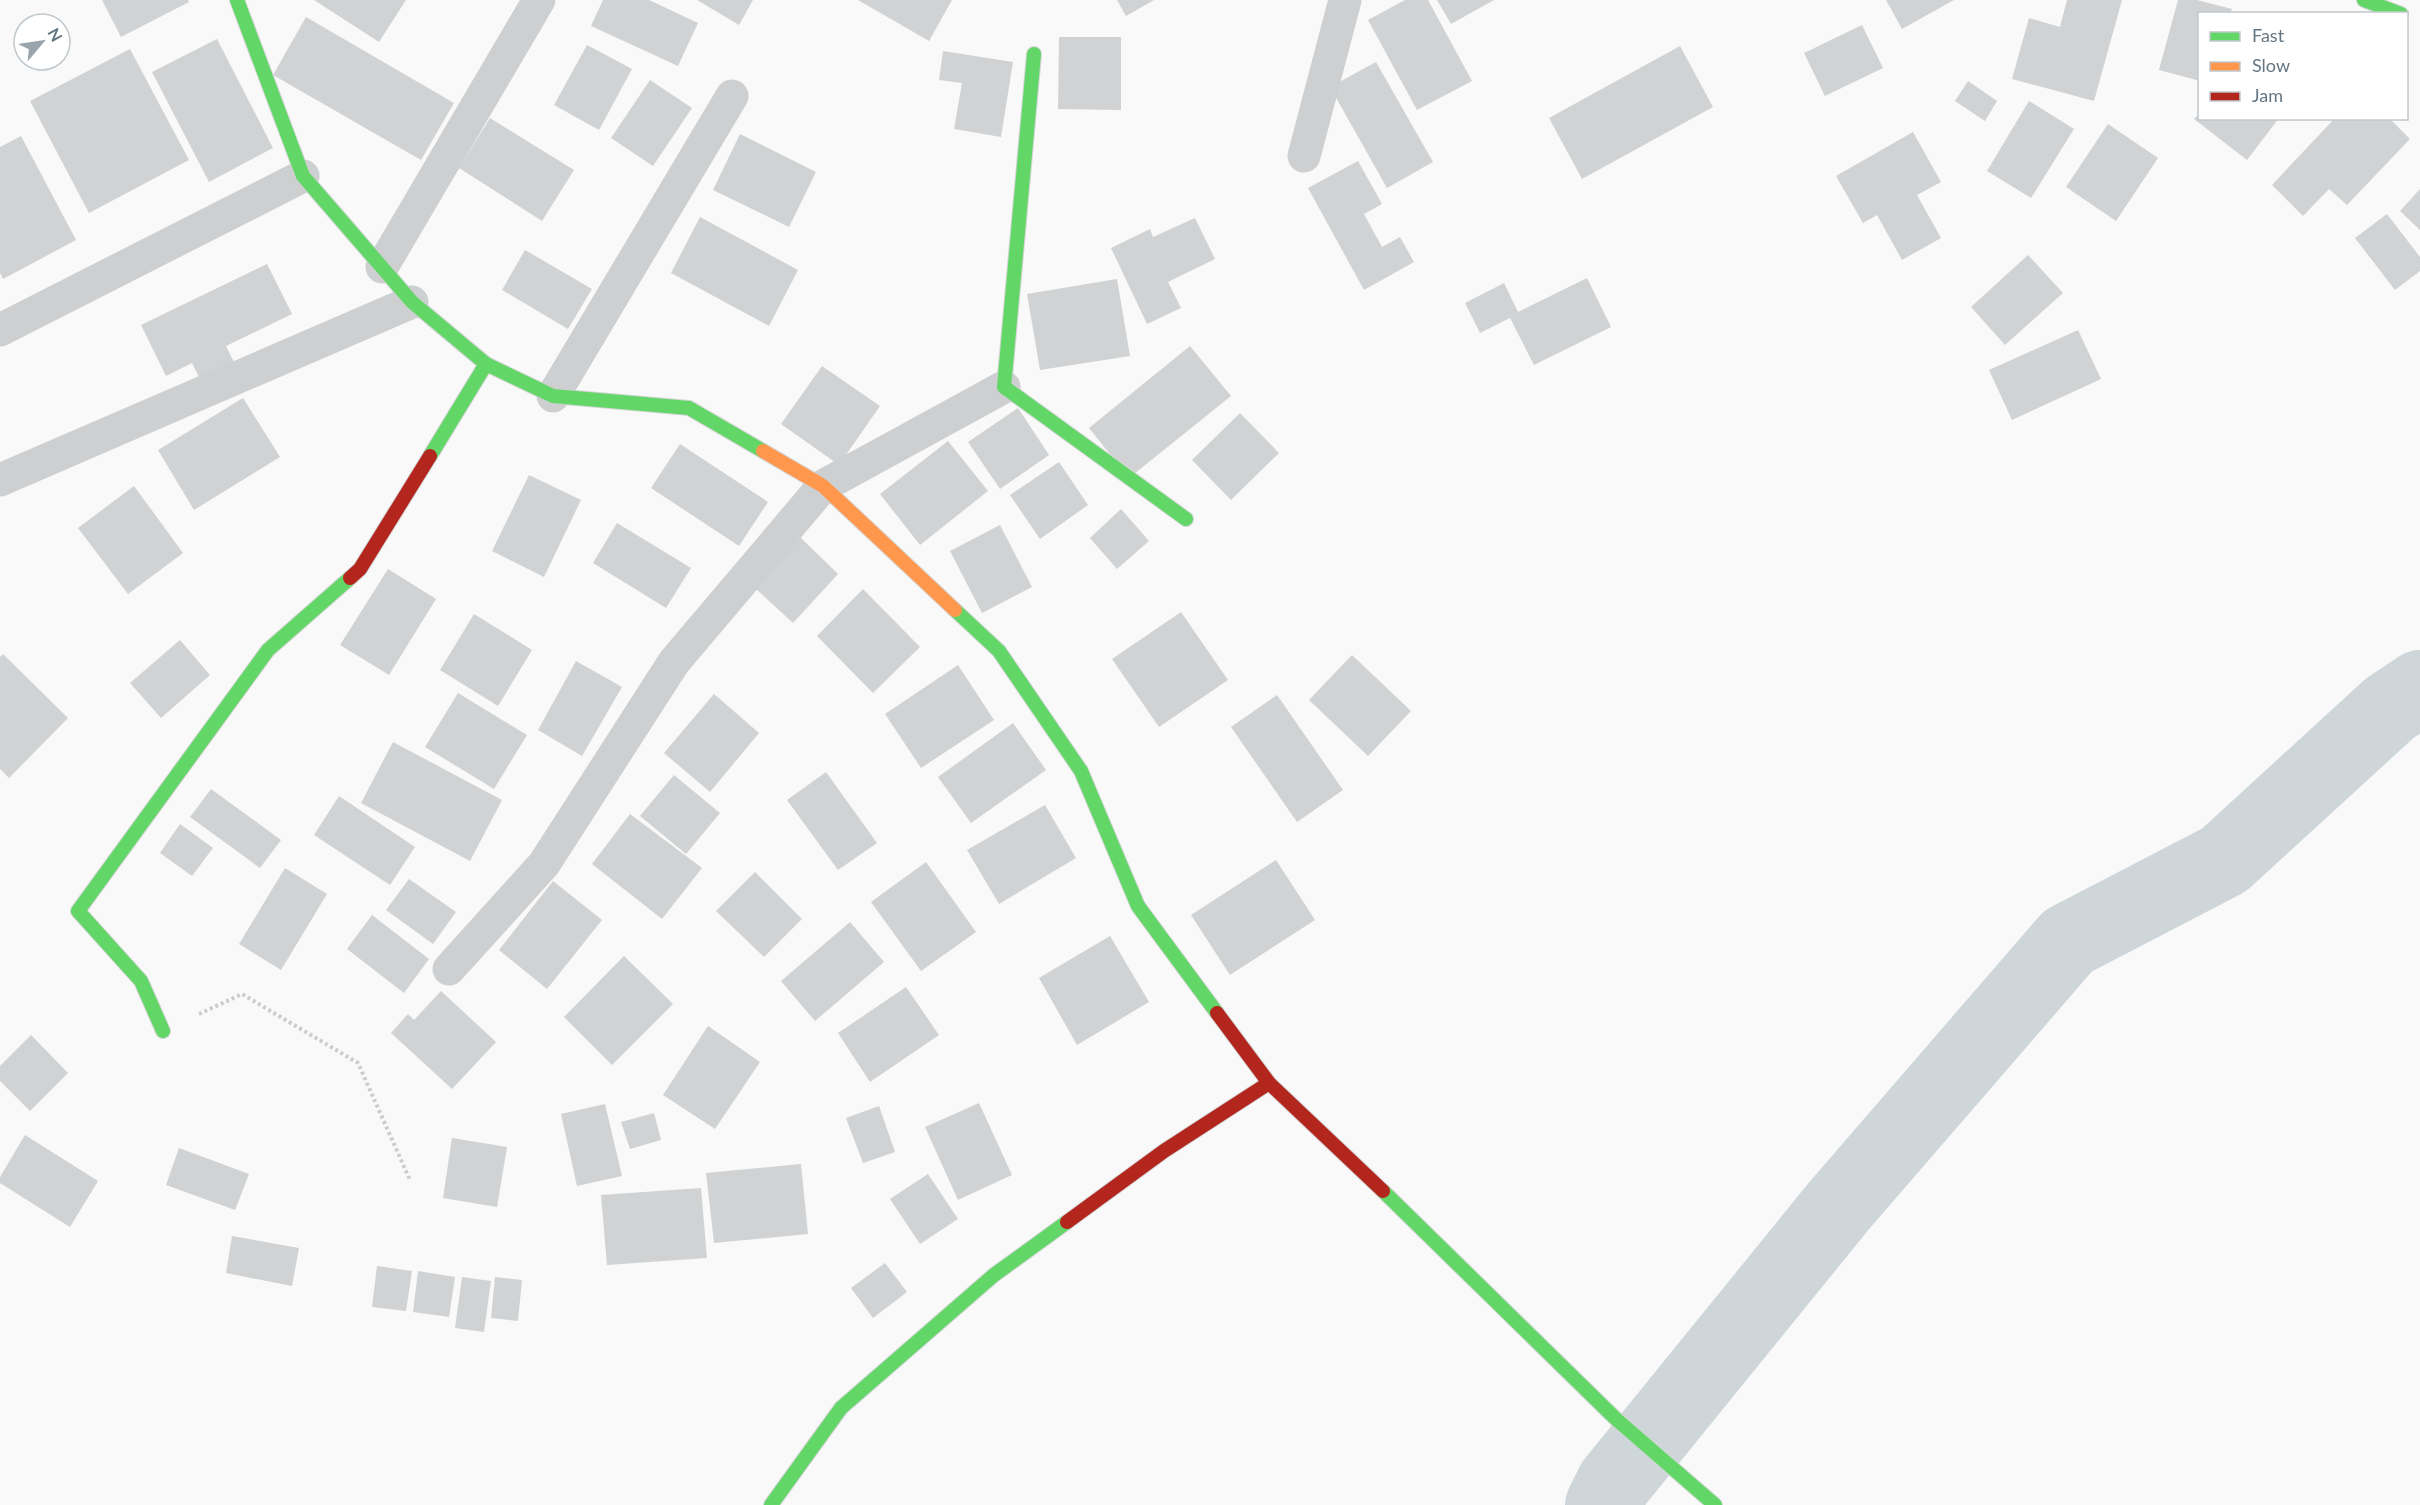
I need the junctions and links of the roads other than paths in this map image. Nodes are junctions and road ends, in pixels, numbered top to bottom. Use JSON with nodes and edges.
{"nodes":[{"id":1,"x":237,"y":0,"type":"edge"},
{"id":2,"x":539,"y":0,"type":"edge"},
{"id":3,"x":1345,"y":0,"type":"edge"},
{"id":4,"x":2364,"y":0,"type":"edge"},
{"id":5,"x":2396,"y":12,"type":"edge"},
{"id":6,"x":1035,"y":54,"type":"dead end"},
{"id":7,"x":732,"y":96,"type":"dead end"},
{"id":8,"x":1304,"y":156,"type":"dead end"},
{"id":9,"x":303,"y":176,"type":"junction"},
{"id":10,"x":382,"y":267,"type":"junction"},
{"id":11,"x":412,"y":302,"type":"junction"},
{"id":12,"x":0,"y":330,"type":"edge"},
{"id":13,"x":486,"y":364,"type":"junction"},
{"id":14,"x":1004,"y":387,"type":"junction"},
{"id":15,"x":553,"y":396,"type":"junction"},
{"id":16,"x":0,"y":480,"type":"edge"},
{"id":17,"x":822,"y":486,"type":"junction"},
{"id":18,"x":1186,"y":519,"type":"dead end"},
{"id":19,"x":449,"y":969,"type":"dead end"},
{"id":20,"x":163,"y":1031,"type":"road end"},
{"id":21,"x":1269,"y":1083,"type":"junction"},
{"id":22,"x":771,"y":1505,"type":"edge"},
{"id":23,"x":1715,"y":1505,"type":"edge"}],
"edges":[{"from":1,"to":9,"type":"street"},
{"from":2,"to":10,"type":"street"},
{"from":3,"to":8,"type":"street"},
{"from":4,"to":5,"type":"street"},
{"from":6,"to":14,"type":"street"},
{"from":7,"to":15,"type":"street"},
{"from":9,"to":10,"type":"street"},
{"from":9,"to":12,"type":"street"},
{"from":10,"to":11,"type":"street"},
{"from":11,"to":13,"type":"street"},
{"from":11,"to":16,"type":"street"},
{"from":13,"to":15,"type":"street"},
{"from":13,"to":20,"type":"street"},
{"from":14,"to":17,"type":"street"},
{"from":14,"to":18,"type":"street"},
{"from":15,"to":17,"type":"street"},
{"from":17,"to":19,"type":"street"},
{"from":17,"to":21,"type":"street"},
{"from":21,"to":22,"type":"street"},
{"from":21,"to":23,"type":"street"}]}
